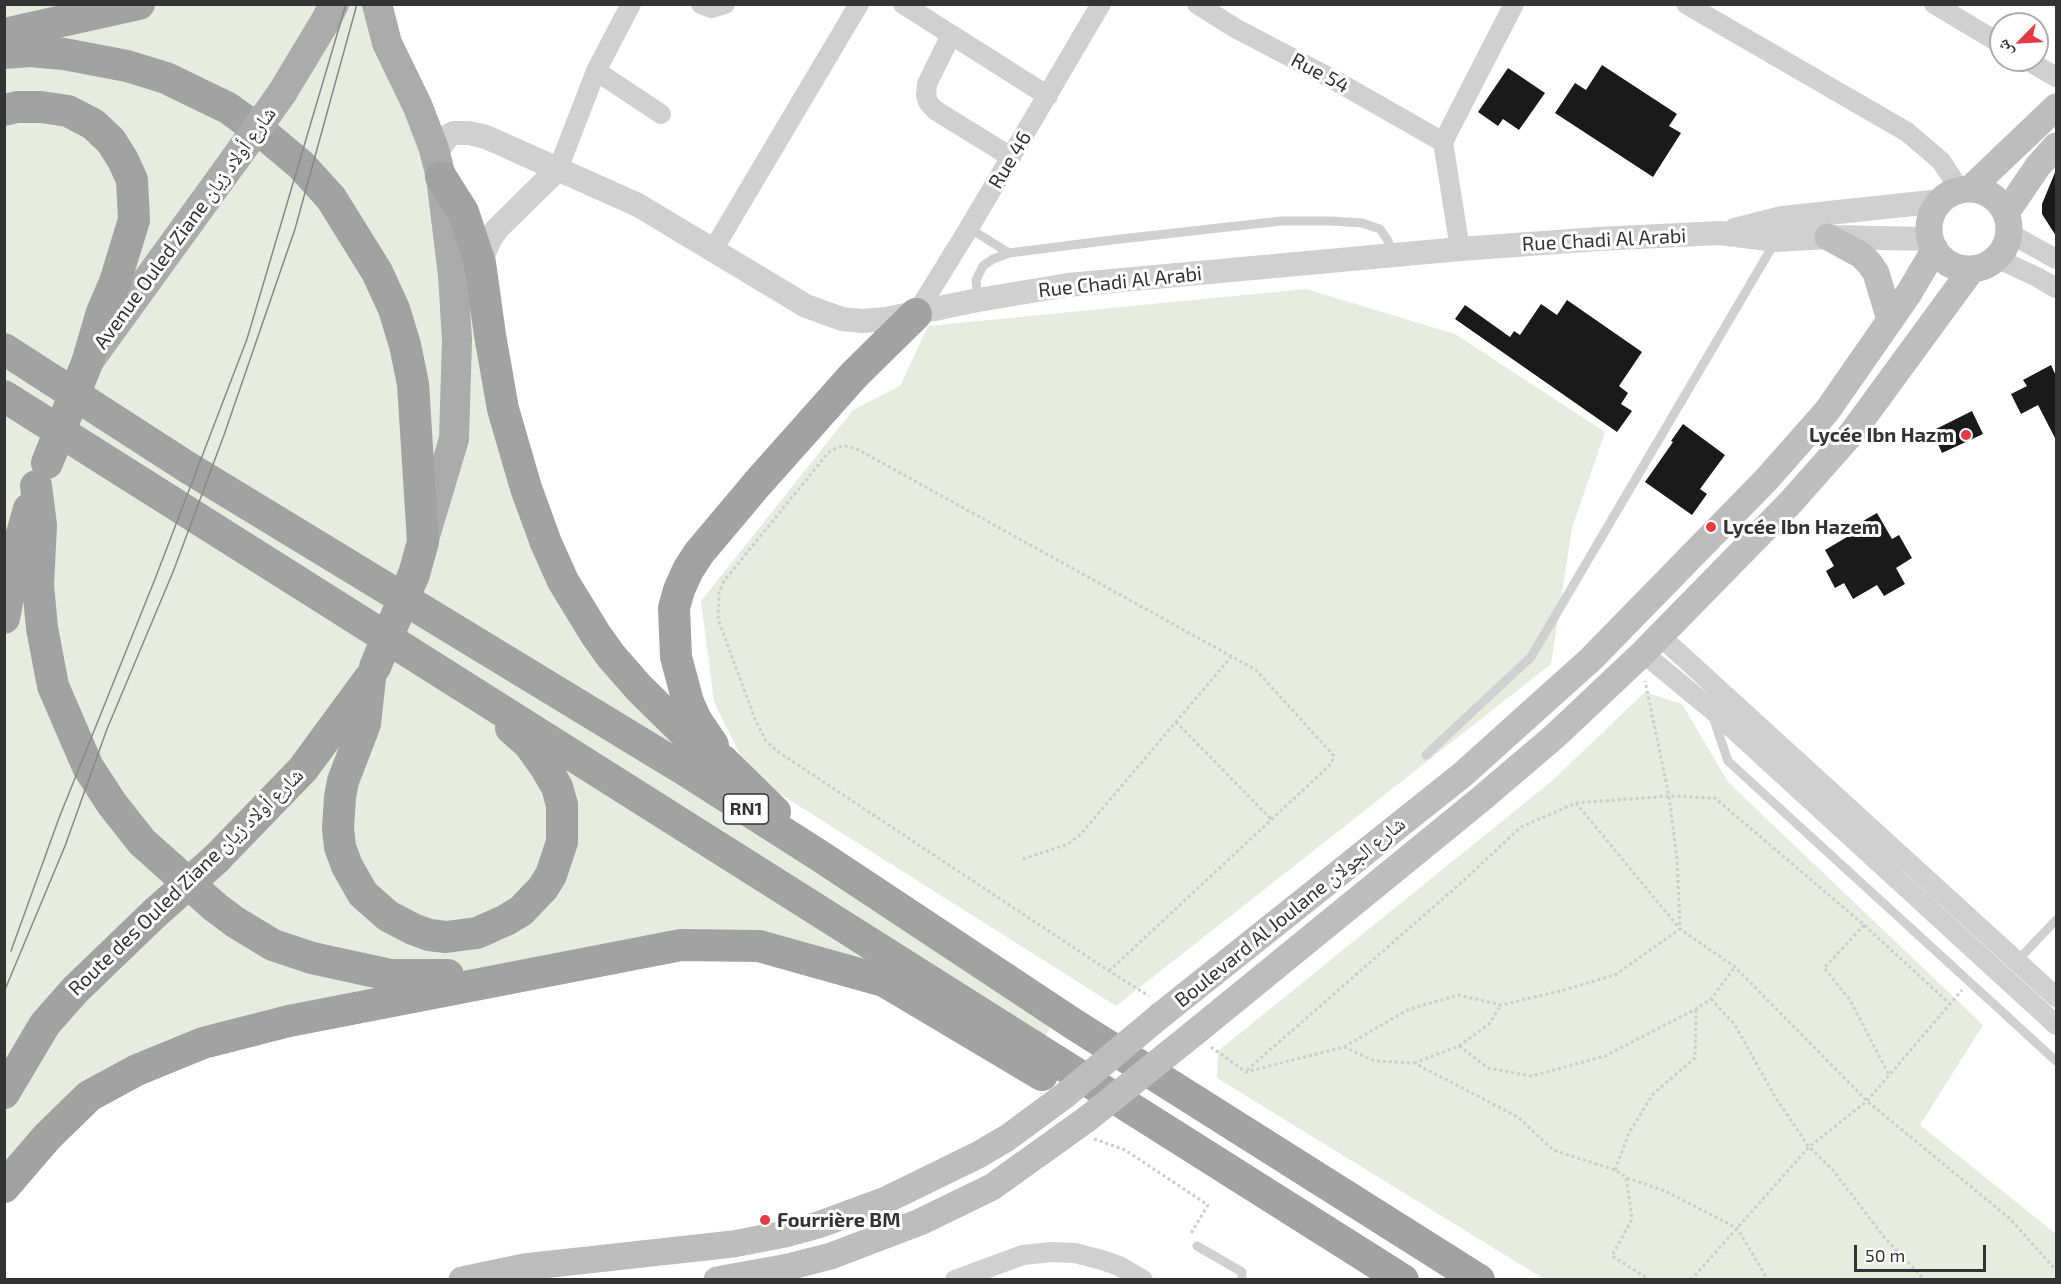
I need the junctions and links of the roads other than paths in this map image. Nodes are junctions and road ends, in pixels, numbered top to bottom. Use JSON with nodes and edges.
{"nodes":[{"id":1,"x":139,"y":4,"type":"edge"},
{"id":2,"x":334,"y":4,"type":"edge"},
{"id":3,"x":377,"y":4,"type":"edge"},
{"id":4,"x":631,"y":4,"type":"edge"},
{"id":5,"x":701,"y":4,"type":"edge"},
{"id":6,"x":725,"y":4,"type":"edge"},
{"id":7,"x":859,"y":4,"type":"edge"},
{"id":8,"x":903,"y":4,"type":"edge"},
{"id":9,"x":1101,"y":4,"type":"edge"},
{"id":10,"x":1197,"y":4,"type":"edge"},
{"id":11,"x":1514,"y":4,"type":"edge"},
{"id":12,"x":1686,"y":4,"type":"edge"},
{"id":13,"x":1934,"y":4,"type":"edge"},
{"id":14,"x":4,"y":34,"type":"edge"},
{"id":15,"x":951,"y":35,"type":"junction"},
{"id":16,"x":1989,"y":37,"type":"edge"},
{"id":17,"x":4,"y":53,"type":"edge"},
{"id":18,"x":596,"y":71,"type":"junction"},
{"id":19,"x":1048,"y":96,"type":"junction"},
{"id":20,"x":2056,"y":107,"type":"edge"},
{"id":21,"x":4,"y":110,"type":"edge"},
{"id":22,"x":661,"y":114,"type":"dead end"},
{"id":23,"x":1443,"y":142,"type":"junction"},
{"id":24,"x":2056,"y":146,"type":"edge"},
{"id":25,"x":1011,"y":157,"type":"junction"},
{"id":26,"x":438,"y":166,"type":"junction"},
{"id":27,"x":558,"y":169,"type":"junction"},
{"id":28,"x":1957,"y":193,"type":"junction"},
{"id":29,"x":2007,"y":223,"type":"junction"},
{"id":30,"x":969,"y":228,"type":"junction"},
{"id":31,"x":1720,"y":233,"type":"junction"},
{"id":32,"x":1828,"y":237,"type":"junction"},
{"id":33,"x":1776,"y":240,"type":"junction"},
{"id":34,"x":1933,"y":244,"type":"junction"},
{"id":35,"x":1460,"y":249,"type":"junction"},
{"id":36,"x":713,"y":250,"type":"junction"},
{"id":37,"x":1009,"y":253,"type":"junction"},
{"id":38,"x":1394,"y":256,"type":"junction"},
{"id":39,"x":2056,"y":259,"type":"edge"},
{"id":40,"x":480,"y":262,"type":"junction"},
{"id":41,"x":1984,"y":263,"type":"junction"},
{"id":42,"x":2056,"y":288,"type":"edge"},
{"id":43,"x":978,"y":300,"type":"junction"},
{"id":44,"x":916,"y":314,"type":"junction"},
{"id":45,"x":1890,"y":320,"type":"junction"},
{"id":46,"x":4,"y":350,"type":"edge"},
{"id":47,"x":87,"y":363,"type":"junction"},
{"id":48,"x":4,"y":396,"type":"edge"},
{"id":49,"x":41,"y":475,"type":"junction"},
{"id":50,"x":423,"y":542,"type":"junction"},
{"id":51,"x":4,"y":618,"type":"edge"},
{"id":52,"x":1645,"y":650,"type":"junction"},
{"id":53,"x":373,"y":672,"type":"junction"},
{"id":54,"x":456,"y":680,"type":"junction"},
{"id":55,"x":1711,"y":709,"type":"junction"},
{"id":56,"x":1426,"y":755,"type":"dead end"},
{"id":57,"x":723,"y":761,"type":"junction"},
{"id":58,"x":820,"y":856,"type":"junction"},
{"id":59,"x":2056,"y":920,"type":"edge"},
{"id":60,"x":572,"y":964,"type":"junction"},
{"id":61,"x":2024,"y":967,"type":"junction"},
{"id":62,"x":2012,"y":985,"type":"junction"},
{"id":63,"x":2056,"y":997,"type":"edge"},
{"id":64,"x":2056,"y":1025,"type":"edge"},
{"id":65,"x":2056,"y":1061,"type":"edge"},
{"id":66,"x":4,"y":1093,"type":"edge"},
{"id":67,"x":4,"y":1187,"type":"edge"},
{"id":68,"x":1321,"y":1229,"type":"junction"},
{"id":69,"x":1197,"y":1246,"type":"road end"},
{"id":70,"x":462,"y":1280,"type":"edge"},
{"id":71,"x":717,"y":1280,"type":"edge"},
{"id":72,"x":955,"y":1280,"type":"edge"},
{"id":73,"x":1143,"y":1280,"type":"edge"},
{"id":74,"x":1242,"y":1280,"type":"edge"},
{"id":75,"x":1403,"y":1280,"type":"edge"},
{"id":76,"x":1479,"y":1280,"type":"edge"}],
"edges":[{"from":1,"to":14,"type":"highway"},
{"from":2,"to":47,"type":"main road","name":"Avenue Ouled Ziane شارع أولاد زيان","bridge":true},
{"from":3,"to":26,"type":"main road"},
{"from":4,"to":18,"type":"street"},
{"from":5,"to":6,"type":"street"},
{"from":7,"to":36,"type":"street"},
{"from":8,"to":15,"type":"street"},
{"from":9,"to":19,"type":"street","name":"Rue 46"},
{"from":10,"to":23,"type":"street","name":"Rue 54"},
{"from":11,"to":23,"type":"street"},
{"from":12,"to":28,"type":"street"},
{"from":13,"to":16,"type":"street"},
{"from":15,"to":19,"type":"street"},
{"from":15,"to":25,"type":"street"},
{"from":17,"to":50,"type":"highway","name":"Route des Ouled Ziane شارع أولاد زيان"},
{"from":18,"to":22,"type":"street"},
{"from":18,"to":27,"type":"street"},
{"from":19,"to":25,"type":"street","name":"Rue 46"},
{"from":20,"to":28,"type":"main road"},
{"from":21,"to":47,"type":"highway"},
{"from":23,"to":35,"type":"street"},
{"from":24,"to":29,"type":"main road"},
{"from":25,"to":30,"type":"street","name":"Rue 46"},
{"from":26,"to":27,"type":"street","name":"Rue Chadi Al Arabi"},
{"from":26,"to":40,"type":"highway"},
{"from":26,"to":50,"type":"main road"},
{"from":27,"to":36,"type":"street","name":"Rue Chadi Al Arabi"},
{"from":27,"to":40,"type":"street"},
{"from":28,"to":29,"type":"main road"},
{"from":28,"to":31,"type":"street","name":"Rue Chadi Al Arabi"},
{"from":28,"to":34,"type":"main road"},
{"from":29,"to":39,"type":"street"},
{"from":29,"to":41,"type":"main road"},
{"from":30,"to":37,"type":"lane"},
{"from":30,"to":44,"type":"street","name":"Rue 46"},
{"from":31,"to":33,"type":"street","name":"Rue Chadi Al Arabi"},
{"from":31,"to":35,"type":"street","name":"Rue Chadi Al Arabi"},
{"from":32,"to":33,"type":"street","name":"Rue Chadi Al Arabi"},
{"from":32,"to":34,"type":"street","name":"Rue Chadi Al Arabi"},
{"from":32,"to":45,"type":"main road"},
{"from":33,"to":56,"type":"lane"},
{"from":34,"to":41,"type":"main road"},
{"from":34,"to":45,"type":"main road","name":"Boulevard Al Joulane شارع الجولان"},
{"from":35,"to":38,"type":"street","name":"Rue Chadi Al Arabi"},
{"from":36,"to":44,"type":"street","name":"Rue Chadi Al Arabi"},
{"from":37,"to":38,"type":"lane"},
{"from":37,"to":43,"type":"lane"},
{"from":38,"to":43,"type":"street","name":"Rue Chadi Al Arabi"},
{"from":40,"to":57,"type":"highway"},
{"from":41,"to":42,"type":"street"},
{"from":41,"to":52,"type":"main road","name":"Boulevard Al Joulane شارع الجولان"},
{"from":43,"to":44,"type":"street","name":"Rue Chadi Al Arabi"},
{"from":44,"to":57,"type":"highway"},
{"from":45,"to":70,"type":"main road","name":"Boulevard Al Joulane شارع الجولان","bridge":true},
{"from":46,"to":58,"type":"highway","number":"RN1"},
{"from":47,"to":49,"type":"highway","bridge":true},
{"from":48,"to":54,"type":"highway","number":"RN1"},
{"from":49,"to":51,"type":"highway"},
{"from":49,"to":60,"type":"highway"},
{"from":50,"to":53,"type":"highway","name":"Route des Ouled Ziane شارع أولاد زيان","bridge":true},
{"from":52,"to":55,"type":"street"},
{"from":52,"to":61,"type":"street"},
{"from":52,"to":71,"type":"main road","name":"Boulevard Al Joulane شارع الجولان","bridge":true},
{"from":53,"to":54,"type":"highway"},
{"from":53,"to":66,"type":"highway","name":"Route des Ouled Ziane شارع أولاد زيان","bridge":true},
{"from":54,"to":68,"type":"highway","number":"RN1"},
{"from":55,"to":62,"type":"street"},
{"from":55,"to":65,"type":"lane"},
{"from":57,"to":58,"type":"highway"},
{"from":58,"to":76,"type":"highway","number":"RN1"},
{"from":59,"to":61,"type":"lane"},
{"from":60,"to":67,"type":"highway"},
{"from":60,"to":68,"type":"highway"},
{"from":61,"to":62,"type":"street"},
{"from":61,"to":63,"type":"street"},
{"from":62,"to":64,"type":"street"},
{"from":68,"to":75,"type":"highway","number":"RN1"},
{"from":69,"to":74,"type":"lane"},
{"from":72,"to":73,"type":"street"}]}
